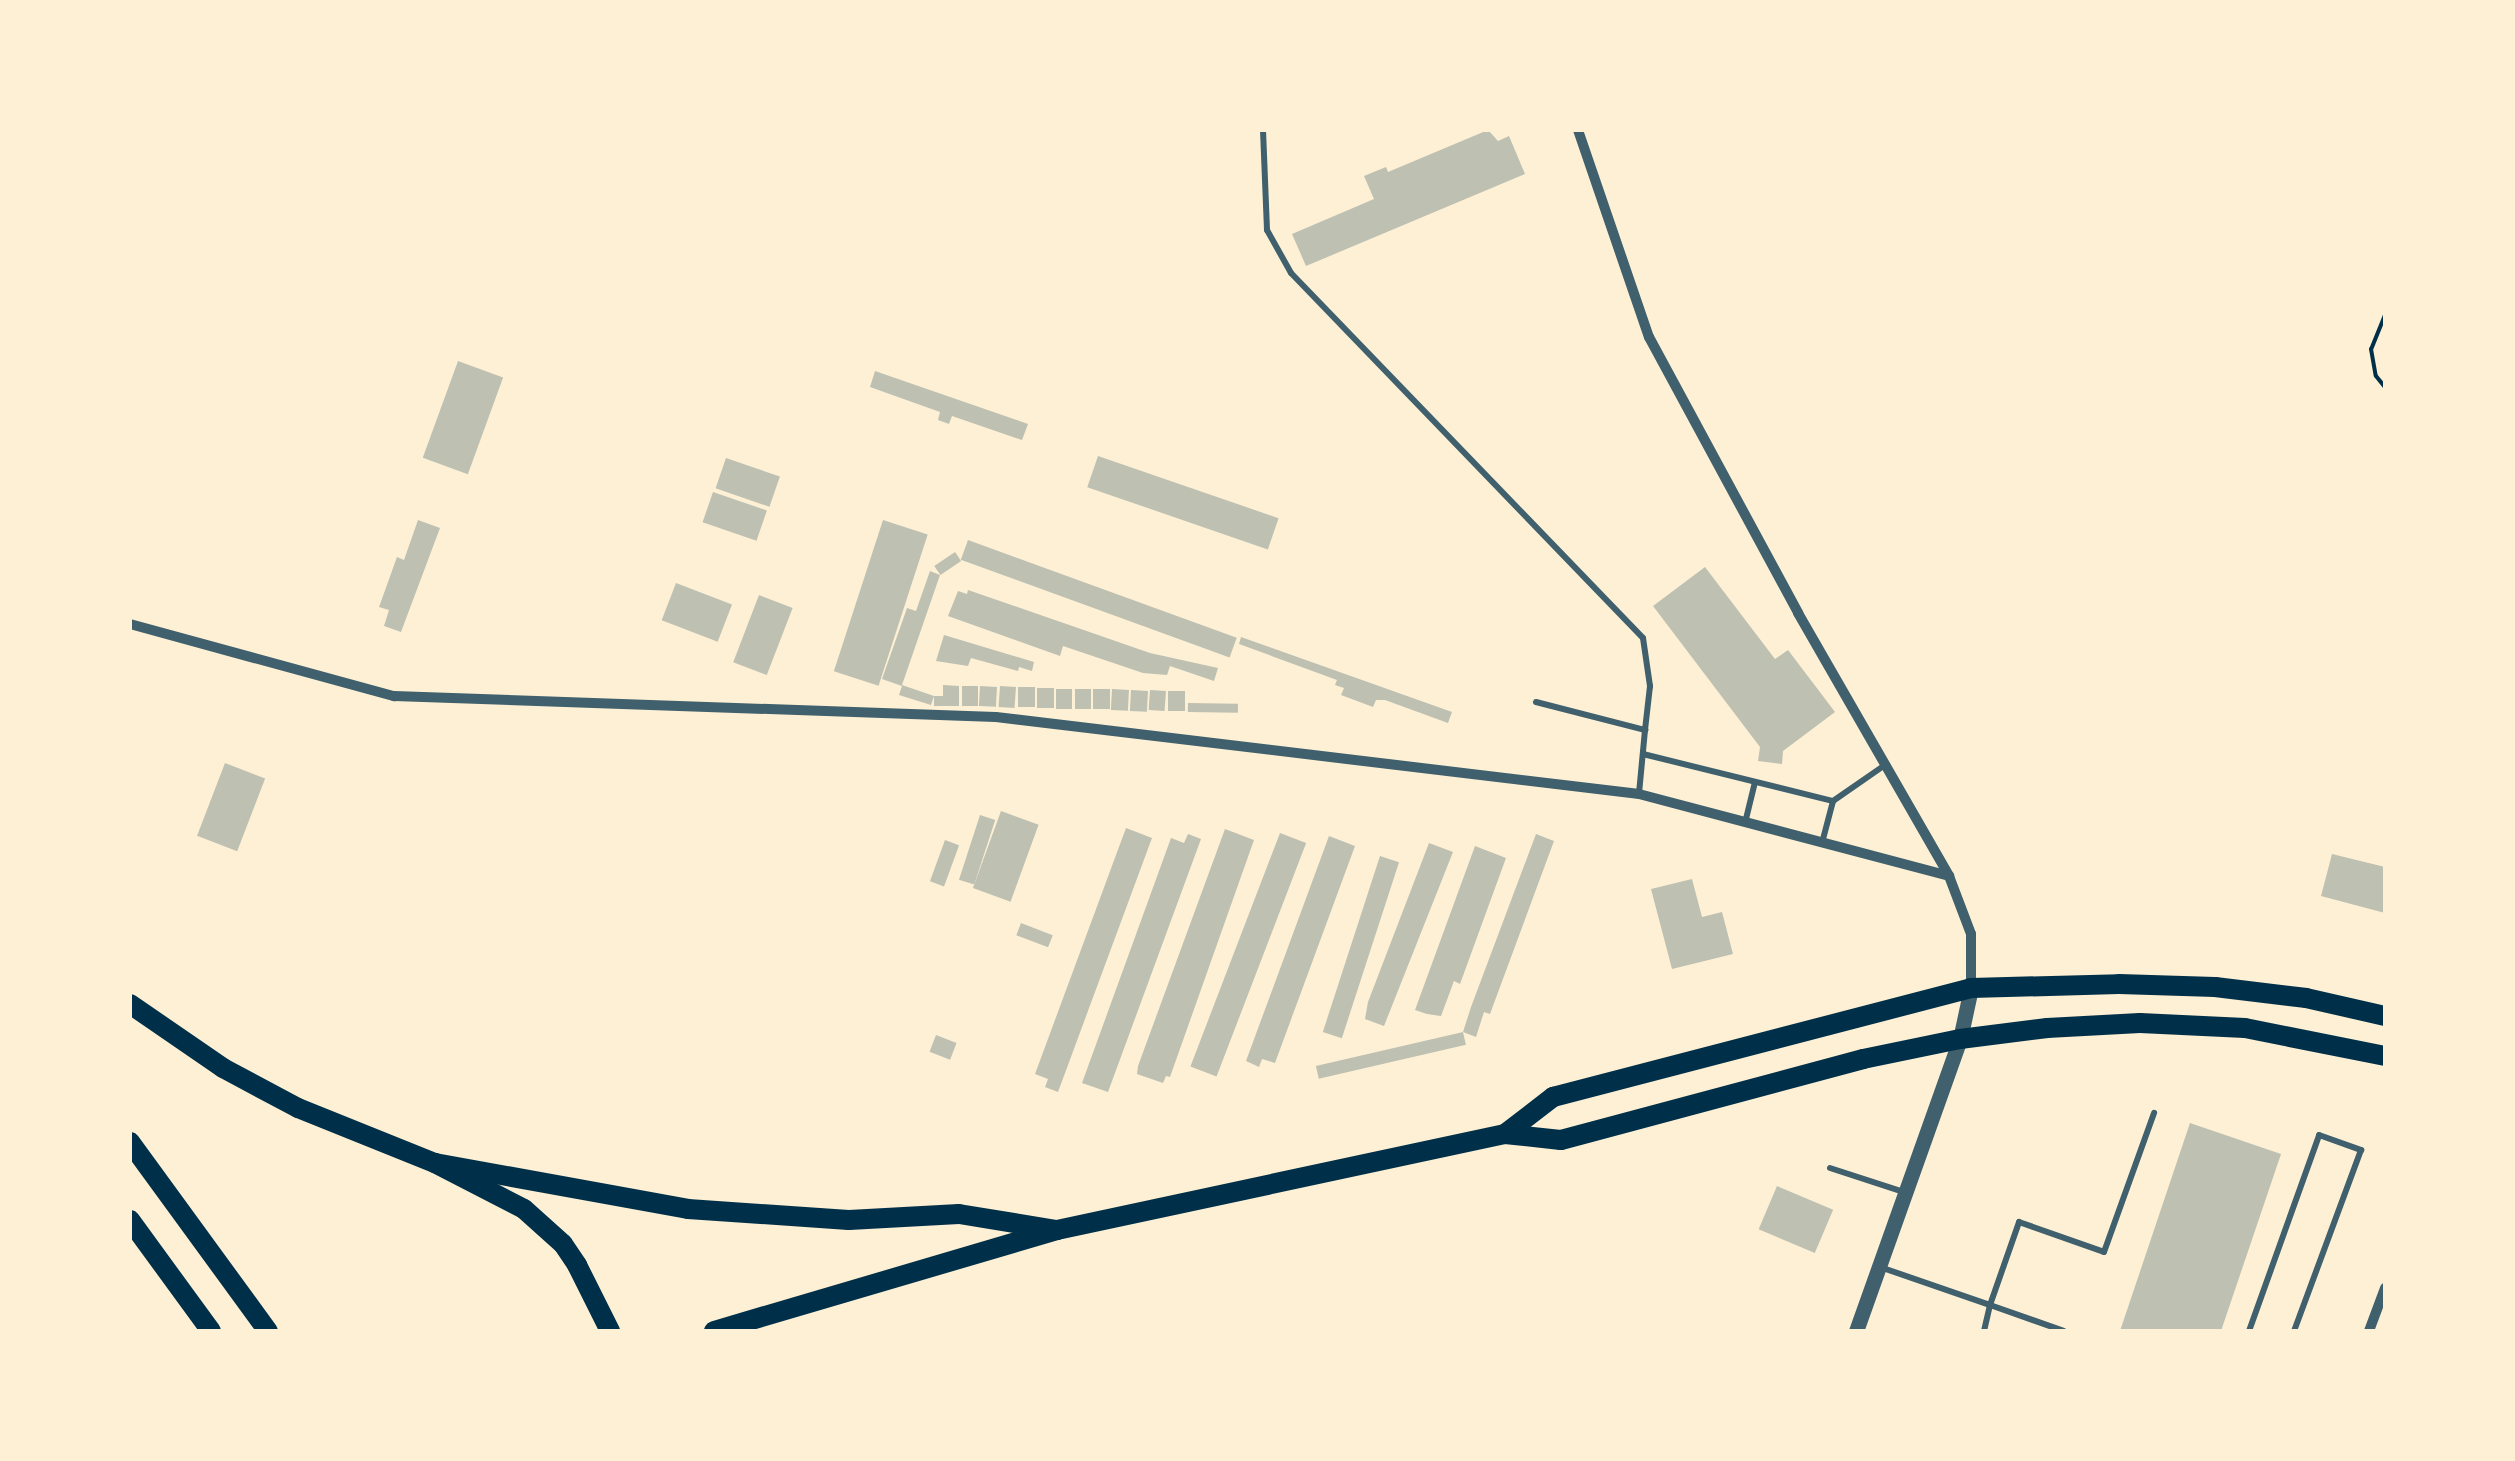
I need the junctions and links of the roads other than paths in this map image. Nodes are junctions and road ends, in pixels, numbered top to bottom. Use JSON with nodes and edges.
{"nodes":[{"id":1,"x":1263,"y":130,"type":"edge"},
{"id":2,"x":1578,"y":130,"type":"edge"},
{"id":3,"x":130,"y":624,"type":"edge"},
{"id":4,"x":1536,"y":702,"type":"dead end"},
{"id":5,"x":1645,"y":730,"type":"junction"},
{"id":6,"x":1642,"y":754,"type":"junction"},
{"id":7,"x":1885,"y":765,"type":"junction"},
{"id":8,"x":1754,"y":782,"type":"junction"},
{"id":9,"x":1639,"y":794,"type":"junction"},
{"id":10,"x":1833,"y":801,"type":"junction"},
{"id":11,"x":1746,"y":823,"type":"junction"},
{"id":12,"x":1822,"y":843,"type":"junction"},
{"id":13,"x":1949,"y":876,"type":"junction"},
{"id":14,"x":1971,"y":988,"type":"junction"},
{"id":15,"x":130,"y":1004,"type":"edge"},
{"id":16,"x":2385,"y":1016,"type":"edge"},
{"id":17,"x":1960,"y":1039,"type":"junction"},
{"id":18,"x":2385,"y":1056,"type":"edge"},
{"id":19,"x":2154,"y":1112,"type":"dead end"},
{"id":20,"x":1505,"y":1134,"type":"junction"},
{"id":21,"x":130,"y":1142,"type":"edge"},
{"id":22,"x":435,"y":1163,"type":"junction"},
{"id":23,"x":1830,"y":1168,"type":"dead end"},
{"id":24,"x":1906,"y":1192,"type":"junction"},
{"id":25,"x":130,"y":1220,"type":"edge"},
{"id":26,"x":1056,"y":1230,"type":"junction"},
{"id":27,"x":1879,"y":1267,"type":"junction"},
{"id":28,"x":2385,"y":1288,"type":"edge"},
{"id":29,"x":1990,"y":1305,"type":"junction"},
{"id":30,"x":211,"y":1331,"type":"edge"},
{"id":31,"x":268,"y":1331,"type":"edge"},
{"id":32,"x":610,"y":1331,"type":"edge"},
{"id":33,"x":714,"y":1331,"type":"edge"},
{"id":34,"x":1856,"y":1331,"type":"edge"},
{"id":35,"x":1984,"y":1331,"type":"edge"},
{"id":36,"x":2064,"y":1331,"type":"edge"},
{"id":37,"x":2249,"y":1331,"type":"edge"},
{"id":38,"x":2294,"y":1331,"type":"edge"},
{"id":39,"x":2370,"y":1331,"type":"edge"}],
"edges":[{"from":1,"to":5,"type":"lane"},
{"from":2,"to":7,"type":"street"},
{"from":3,"to":9,"type":"street"},
{"from":4,"to":5,"type":"lane"},
{"from":5,"to":6,"type":"lane"},
{"from":6,"to":8,"type":"lane"},
{"from":6,"to":9,"type":"lane"},
{"from":7,"to":10,"type":"lane"},
{"from":7,"to":13,"type":"street"},
{"from":8,"to":10,"type":"lane"},
{"from":8,"to":11,"type":"lane"},
{"from":9,"to":11,"type":"street"},
{"from":10,"to":12,"type":"lane"},
{"from":11,"to":12,"type":"street"},
{"from":12,"to":13,"type":"street"},
{"from":13,"to":14,"type":"street"},
{"from":14,"to":16,"type":"main road"},
{"from":14,"to":17,"type":"street"},
{"from":14,"to":20,"type":"main road"},
{"from":15,"to":22,"type":"main road"},
{"from":17,"to":18,"type":"main road"},
{"from":17,"to":20,"type":"main road"},
{"from":17,"to":24,"type":"street"},
{"from":19,"to":29,"type":"lane"},
{"from":20,"to":26,"type":"main road"},
{"from":21,"to":31,"type":"main road"},
{"from":22,"to":26,"type":"main road"},
{"from":22,"to":32,"type":"main road"},
{"from":23,"to":24,"type":"lane"},
{"from":24,"to":27,"type":"street"},
{"from":25,"to":30,"type":"main road"},
{"from":26,"to":33,"type":"main road"},
{"from":27,"to":29,"type":"lane"},
{"from":27,"to":34,"type":"street"},
{"from":28,"to":39,"type":"street"},
{"from":29,"to":35,"type":"lane"},
{"from":29,"to":36,"type":"lane"},
{"from":37,"to":38,"type":"lane"}]}
